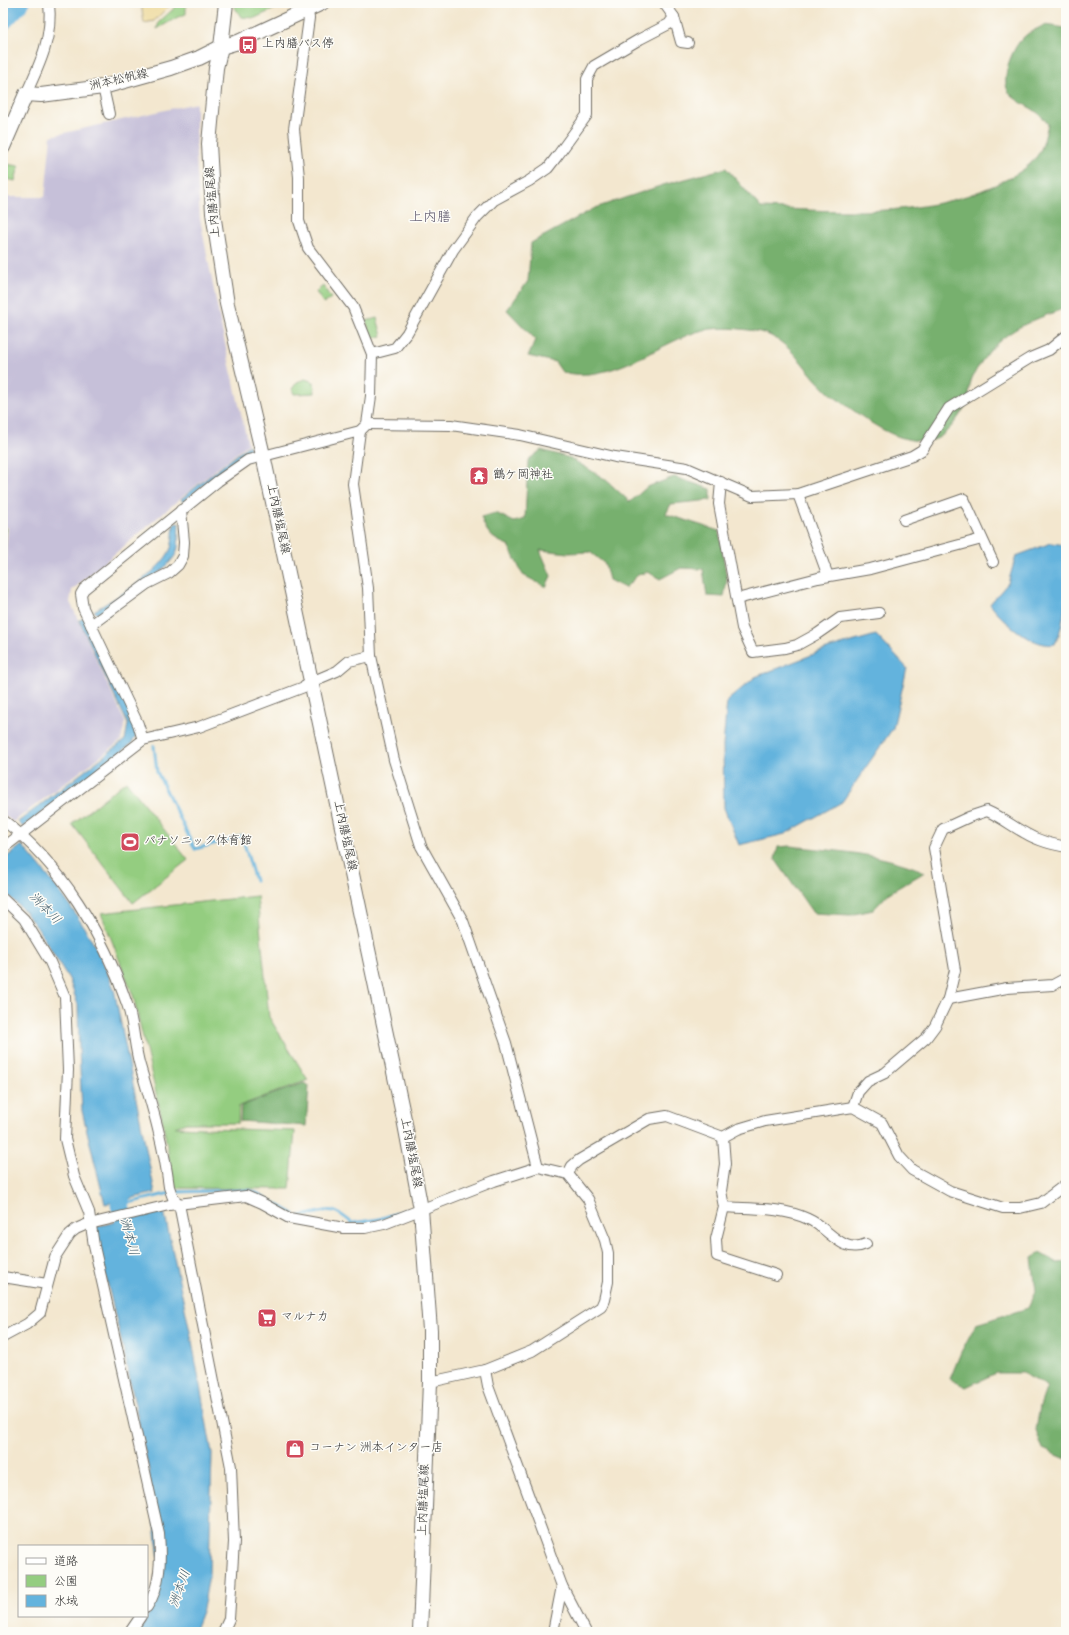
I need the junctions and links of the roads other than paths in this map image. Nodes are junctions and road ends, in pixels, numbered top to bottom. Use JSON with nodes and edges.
{"nodes":[{"id":1,"x":49,"y":3,"type":"edge"},
{"id":2,"x":226,"y":3,"type":"edge"},
{"id":3,"x":322,"y":3,"type":"edge"},
{"id":4,"x":664,"y":3,"type":"edge"},
{"id":5,"x":308,"y":6,"type":"edge"},
{"id":6,"x":674,"y":17,"type":"junction"},
{"id":7,"x":688,"y":43,"type":"dead end"},
{"id":8,"x":221,"y":47,"type":"junction"},
{"id":9,"x":103,"y":87,"type":"junction"},
{"id":10,"x":26,"y":94,"type":"junction"},
{"id":11,"x":109,"y":114,"type":"dead end"},
{"id":12,"x":3,"y":147,"type":"edge"},
{"id":13,"x":1066,"y":336,"type":"edge"},
{"id":14,"x":372,"y":354,"type":"junction"},
{"id":15,"x":367,"y":424,"type":"junction"},
{"id":16,"x":360,"y":431,"type":"junction"},
{"id":17,"x":263,"y":455,"type":"junction"},
{"id":18,"x":721,"y":482,"type":"junction"},
{"id":19,"x":798,"y":494,"type":"junction"},
{"id":20,"x":181,"y":510,"type":"junction"},
{"id":21,"x":904,"y":520,"type":"dead end"},
{"id":22,"x":982,"y":539,"type":"junction"},
{"id":23,"x":993,"y":562,"type":"dead end"},
{"id":24,"x":828,"y":576,"type":"junction"},
{"id":25,"x":737,"y":599,"type":"junction"},
{"id":26,"x":878,"y":613,"type":"dead end"},
{"id":27,"x":91,"y":625,"type":"junction"},
{"id":28,"x":371,"y":656,"type":"junction"},
{"id":29,"x":311,"y":682,"type":"junction"},
{"id":30,"x":143,"y":740,"type":"junction"},
{"id":31,"x":3,"y":820,"type":"edge"},
{"id":32,"x":18,"y":835,"type":"junction"},
{"id":33,"x":1066,"y":847,"type":"edge"},
{"id":34,"x":3,"y":848,"type":"edge"},
{"id":35,"x":3,"y":899,"type":"edge"},
{"id":36,"x":1066,"y":978,"type":"edge"},
{"id":37,"x":948,"y":999,"type":"junction"},
{"id":38,"x":853,"y":1107,"type":"junction"},
{"id":39,"x":723,"y":1137,"type":"junction"},
{"id":40,"x":538,"y":1167,"type":"junction"},
{"id":41,"x":568,"y":1174,"type":"junction"},
{"id":42,"x":1066,"y":1184,"type":"edge"},
{"id":43,"x":174,"y":1202,"type":"junction"},
{"id":44,"x":724,"y":1207,"type":"junction"},
{"id":45,"x":421,"y":1209,"type":"junction"},
{"id":46,"x":93,"y":1223,"type":"junction"},
{"id":47,"x":866,"y":1244,"type":"dead end"},
{"id":48,"x":776,"y":1275,"type":"dead end"},
{"id":49,"x":3,"y":1277,"type":"edge"},
{"id":50,"x":47,"y":1284,"type":"junction"},
{"id":51,"x":3,"y":1337,"type":"edge"},
{"id":52,"x":485,"y":1370,"type":"junction"},
{"id":53,"x":430,"y":1382,"type":"junction"},
{"id":54,"x":562,"y":1586,"type":"junction"},
{"id":55,"x":148,"y":1605,"type":"edge"},
{"id":56,"x":140,"y":1617,"type":"edge"},
{"id":57,"x":130,"y":1632,"type":"edge"},
{"id":58,"x":223,"y":1632,"type":"edge"},
{"id":59,"x":420,"y":1632,"type":"edge"},
{"id":60,"x":553,"y":1632,"type":"edge"},
{"id":61,"x":586,"y":1632,"type":"edge"}],
"edges":[{"from":1,"to":10,"type":"street"},
{"from":2,"to":8,"type":"main road"},
{"from":3,"to":5,"type":"main road","name":"洲本松帆線"},
{"from":4,"to":6,"type":"street"},
{"from":5,"to":8,"type":"main road","name":"洲本松帆線"},
{"from":5,"to":14,"type":"street"},
{"from":6,"to":7,"type":"street"},
{"from":6,"to":14,"type":"street"},
{"from":8,"to":9,"type":"main road","name":"洲本松帆線"},
{"from":8,"to":17,"type":"main road","name":"上内膳塩尾線"},
{"from":9,"to":10,"type":"main road","name":"洲本松帆線"},
{"from":9,"to":11,"type":"street"},
{"from":10,"to":12,"type":"main road"},
{"from":13,"to":19,"type":"street"},
{"from":14,"to":15,"type":"street"},
{"from":15,"to":16,"type":"street"},
{"from":15,"to":18,"type":"street"},
{"from":16,"to":17,"type":"street"},
{"from":16,"to":28,"type":"street"},
{"from":17,"to":20,"type":"street"},
{"from":17,"to":29,"type":"main road","name":"上内膳塩尾線"},
{"from":18,"to":19,"type":"street"},
{"from":18,"to":25,"type":"street"},
{"from":19,"to":24,"type":"street"},
{"from":20,"to":27,"type":"street"},
{"from":20,"to":27,"type":"street"},
{"from":21,"to":22,"type":"street"},
{"from":22,"to":23,"type":"street"},
{"from":22,"to":24,"type":"street"},
{"from":24,"to":25,"type":"street"},
{"from":25,"to":26,"type":"street"},
{"from":27,"to":30,"type":"street"},
{"from":28,"to":29,"type":"street"},
{"from":28,"to":40,"type":"street"},
{"from":29,"to":30,"type":"street"},
{"from":29,"to":45,"type":"main road","name":"上内膳塩尾線"},
{"from":30,"to":32,"type":"street"},
{"from":31,"to":32,"type":"street"},
{"from":32,"to":34,"type":"street"},
{"from":32,"to":43,"type":"street"},
{"from":33,"to":37,"type":"street"},
{"from":35,"to":46,"type":"street"},
{"from":36,"to":37,"type":"street"},
{"from":37,"to":38,"type":"street"},
{"from":38,"to":39,"type":"street"},
{"from":38,"to":42,"type":"street"},
{"from":39,"to":41,"type":"street"},
{"from":39,"to":44,"type":"street"},
{"from":40,"to":41,"type":"street"},
{"from":40,"to":45,"type":"street"},
{"from":41,"to":52,"type":"street"},
{"from":43,"to":45,"type":"street"},
{"from":43,"to":46,"type":"street"},
{"from":43,"to":58,"type":"street"},
{"from":44,"to":47,"type":"street"},
{"from":44,"to":48,"type":"street"},
{"from":45,"to":53,"type":"main road","name":"上内膳塩尾線"},
{"from":46,"to":50,"type":"street"},
{"from":46,"to":55,"type":"street"},
{"from":49,"to":50,"type":"street"},
{"from":50,"to":51,"type":"street"},
{"from":52,"to":53,"type":"street"},
{"from":52,"to":54,"type":"street"},
{"from":53,"to":59,"type":"main road","name":"上内膳塩尾線"},
{"from":54,"to":60,"type":"street"},
{"from":54,"to":61,"type":"street"},
{"from":56,"to":57,"type":"street"}]}
